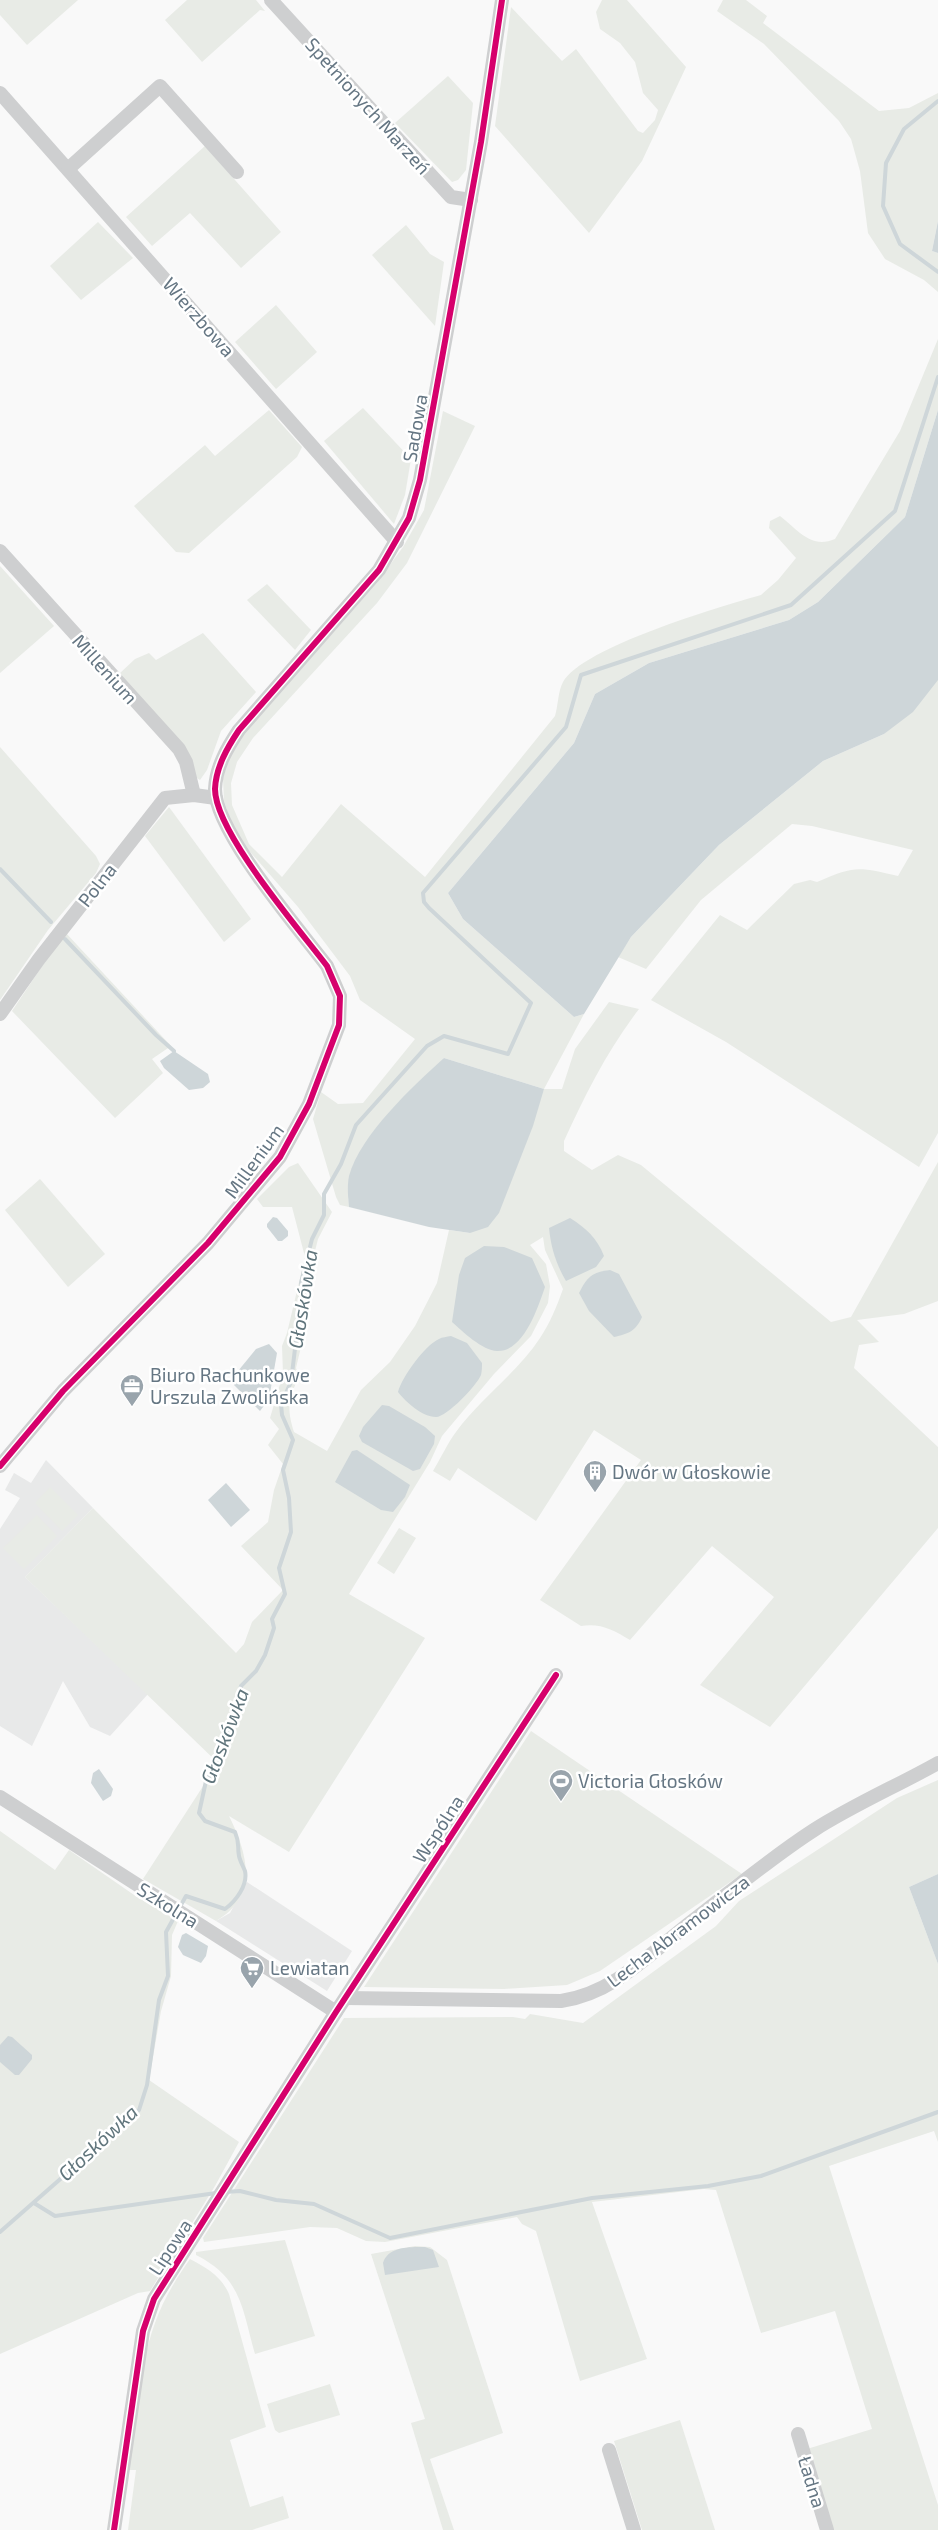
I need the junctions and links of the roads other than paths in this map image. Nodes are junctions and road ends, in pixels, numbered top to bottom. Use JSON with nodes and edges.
{"nodes":[{"id":1,"x":271,"y":0,"type":"edge"},
{"id":2,"x":502,"y":0,"type":"edge"},
{"id":3,"x":0,"y":93,"type":"edge"},
{"id":4,"x":68,"y":169,"type":"junction"},
{"id":5,"x":237,"y":172,"type":"dead end"},
{"id":6,"x":471,"y":200,"type":"junction"},
{"id":7,"x":397,"y":542,"type":"junction"},
{"id":8,"x":0,"y":551,"type":"edge"},
{"id":9,"x":194,"y":795,"type":"junction"},
{"id":10,"x":216,"y":798,"type":"junction"},
{"id":11,"x":0,"y":1014,"type":"edge"},
{"id":12,"x":0,"y":1466,"type":"edge"},
{"id":13,"x":556,"y":1675,"type":"dead end"},
{"id":14,"x":938,"y":1763,"type":"edge"},
{"id":15,"x":0,"y":1798,"type":"edge"},
{"id":16,"x":346,"y":1998,"type":"junction"},
{"id":17,"x":336,"y":2012,"type":"junction"},
{"id":18,"x":798,"y":2434,"type":"dead end"},
{"id":19,"x":609,"y":2450,"type":"dead end"},
{"id":20,"x":114,"y":2530,"type":"edge"},
{"id":21,"x":634,"y":2530,"type":"edge"},
{"id":22,"x":827,"y":2530,"type":"edge"}],
"edges":[{"from":1,"to":6,"type":"street","name":"Spełnionych Marzeń"},
{"from":2,"to":6,"type":"street","name":"Sadowa"},
{"from":3,"to":4,"type":"street","name":"Wierzbowa"},
{"from":4,"to":5,"type":"street"},
{"from":4,"to":7,"type":"street","name":"Wierzbowa"},
{"from":6,"to":7,"type":"street","name":"Sadowa"},
{"from":7,"to":10,"type":"street","name":"Sadowa"},
{"from":8,"to":9,"type":"street","name":"Millenium"},
{"from":9,"to":10,"type":"street","name":"Polna"},
{"from":9,"to":11,"type":"street","name":"Polna"},
{"from":10,"to":12,"type":"street","name":"Millenium"},
{"from":13,"to":16,"type":"street","name":"Wspólna"},
{"from":14,"to":16,"type":"street","name":"Lecha Abramowicza"},
{"from":15,"to":17,"type":"street","name":"Szkolna"},
{"from":16,"to":17,"type":"street"},
{"from":17,"to":20,"type":"street","name":"Lipowa"},
{"from":18,"to":22,"type":"street","name":"Ładna"},
{"from":19,"to":21,"type":"street"}]}
